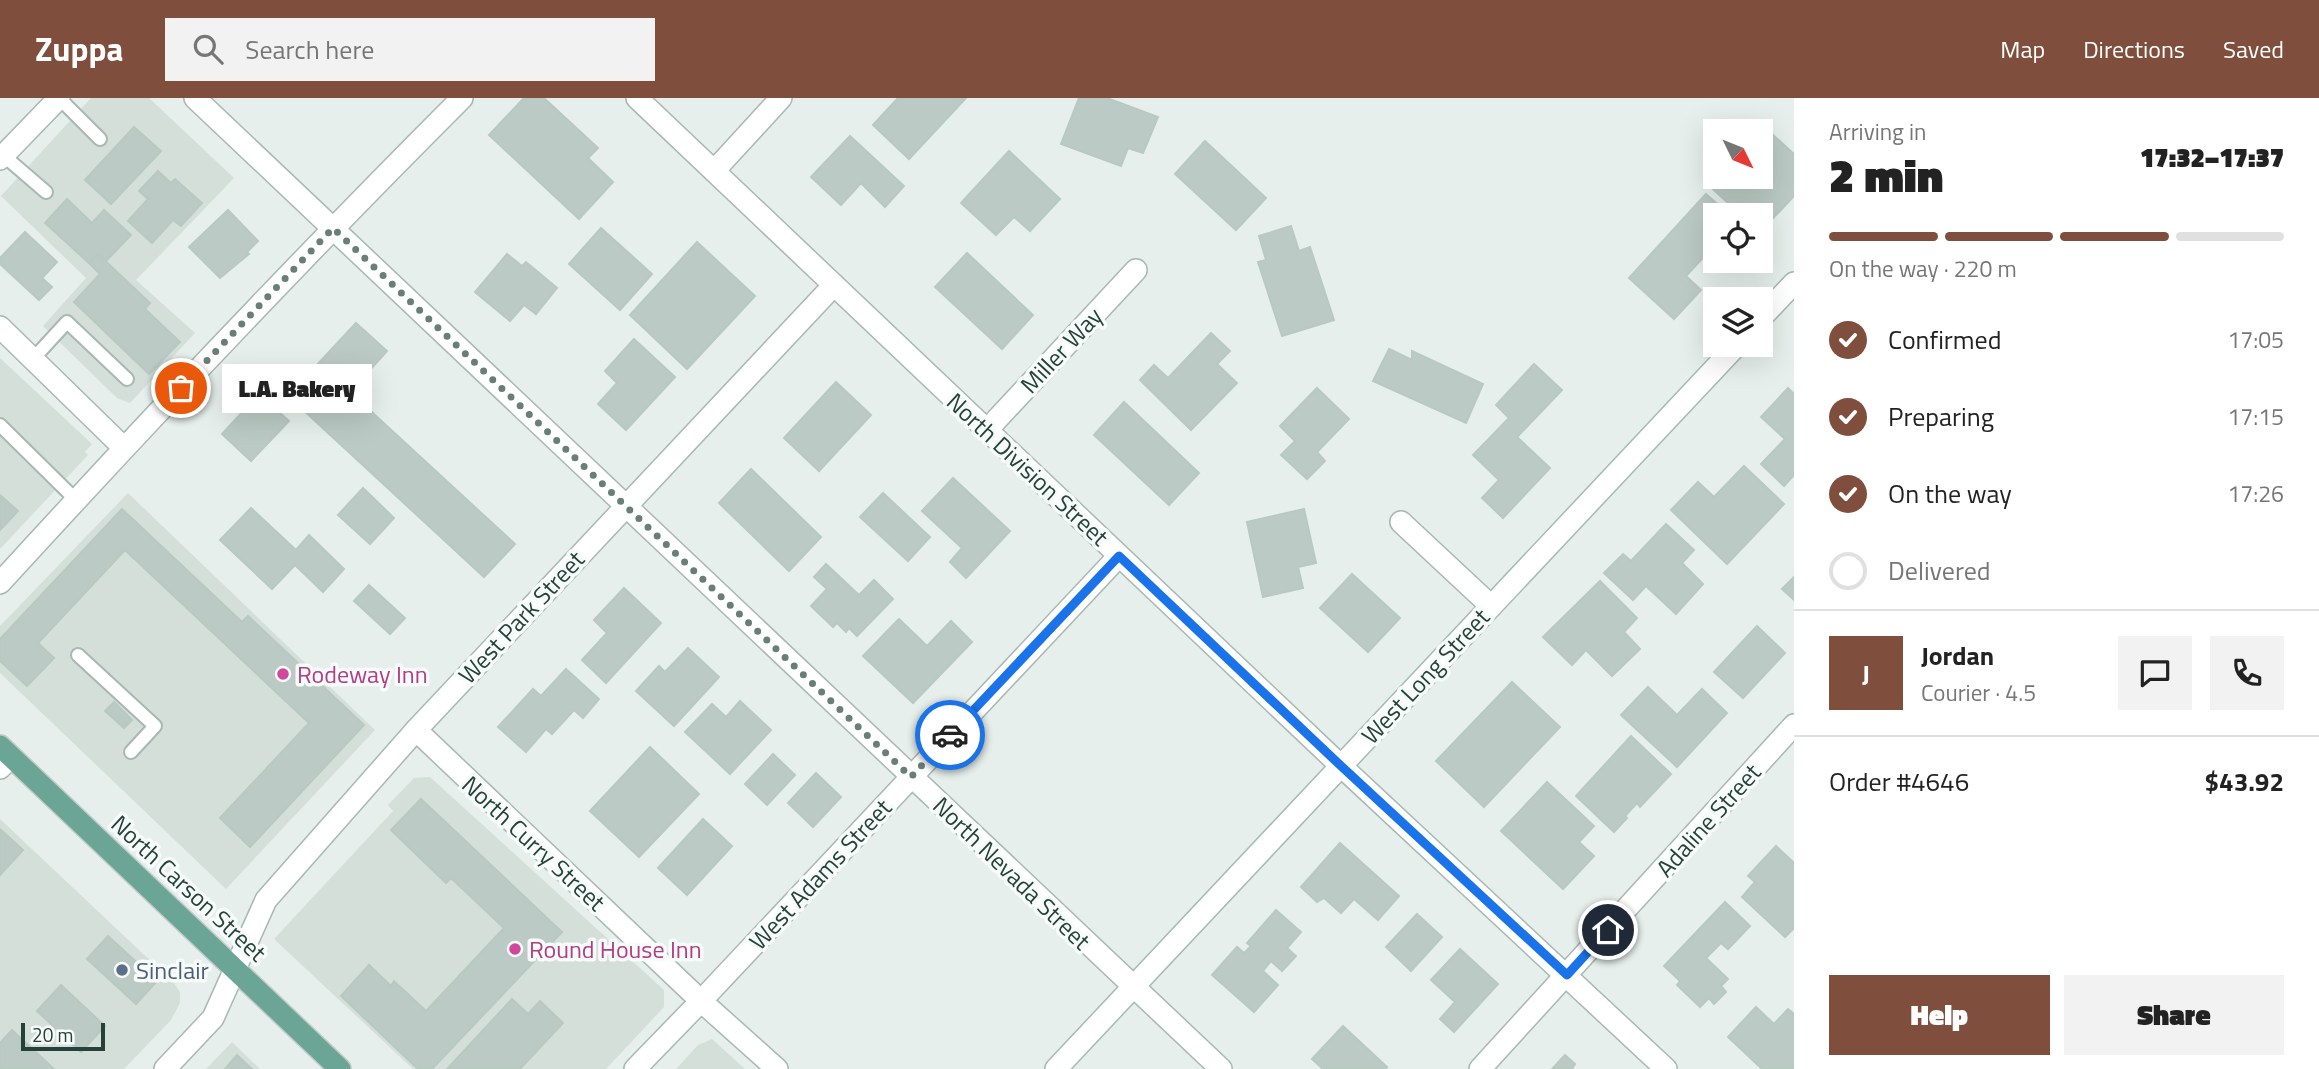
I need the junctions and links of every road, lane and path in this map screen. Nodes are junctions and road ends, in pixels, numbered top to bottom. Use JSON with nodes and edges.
{"nodes":[{"id":1,"x":59,"y":98,"type":"edge"},
{"id":2,"x":195,"y":98,"type":"edge"},
{"id":3,"x":462,"y":98,"type":"edge"},
{"id":4,"x":637,"y":98,"type":"edge"},
{"id":5,"x":781,"y":98,"type":"edge"},
{"id":6,"x":100,"y":139,"type":"dead end"},
{"id":7,"x":1,"y":157,"type":"edge"},
{"id":8,"x":714,"y":172,"type":"junction"},
{"id":9,"x":46,"y":192,"type":"dead end"},
{"id":10,"x":333,"y":228,"type":"junction"},
{"id":11,"x":1136,"y":271,"type":"dead end"},
{"id":12,"x":1794,"y":283,"type":"edge"},
{"id":13,"x":834,"y":285,"type":"junction"},
{"id":14,"x":1773,"y":305,"type":"edge"},
{"id":15,"x":0,"y":327,"type":"edge"},
{"id":16,"x":1726,"y":357,"type":"edge"},
{"id":17,"x":33,"y":359,"type":"junction"},
{"id":18,"x":127,"y":379,"type":"dead end"},
{"id":19,"x":0,"y":425,"type":"edge"},
{"id":20,"x":987,"y":430,"type":"junction"},
{"id":21,"x":124,"y":448,"type":"junction"},
{"id":22,"x":76,"y":500,"type":"junction"},
{"id":23,"x":625,"y":506,"type":"junction"},
{"id":24,"x":1401,"y":522,"type":"dead end"},
{"id":25,"x":1119,"y":556,"type":"junction"},
{"id":26,"x":0,"y":583,"type":"edge"},
{"id":27,"x":1491,"y":606,"type":"junction"},
{"id":28,"x":78,"y":655,"type":"dead end"},
{"id":29,"x":1794,"y":725,"type":"edge"},
{"id":30,"x":416,"y":730,"type":"junction"},
{"id":31,"x":131,"y":752,"type":"dead end"},
{"id":32,"x":4,"y":757,"type":"edge"},
{"id":33,"x":1340,"y":765,"type":"junction"},
{"id":34,"x":911,"y":777,"type":"junction"},
{"id":35,"x":236,"y":969,"type":"junction"},
{"id":36,"x":1567,"y":975,"type":"junction"},
{"id":37,"x":1132,"y":987,"type":"junction"},
{"id":38,"x":701,"y":1001,"type":"junction"},
{"id":39,"x":165,"y":1069,"type":"edge"},
{"id":40,"x":341,"y":1069,"type":"edge"},
{"id":41,"x":635,"y":1069,"type":"edge"},
{"id":42,"x":777,"y":1069,"type":"edge"},
{"id":43,"x":1056,"y":1069,"type":"edge"},
{"id":44,"x":1221,"y":1069,"type":"edge"},
{"id":45,"x":1480,"y":1069,"type":"edge"},
{"id":46,"x":1666,"y":1069,"type":"edge"}],
"edges":[{"from":1,"to":6,"type":"lane"},
{"from":1,"to":7,"type":"street"},
{"from":2,"to":10,"type":"street","name":"North Nevada Street"},
{"from":3,"to":10,"type":"street"},
{"from":4,"to":8,"type":"street","name":"North Division Street"},
{"from":5,"to":8,"type":"street"},
{"from":7,"to":9,"type":"lane"},
{"from":8,"to":13,"type":"street","name":"North Division Street"},
{"from":10,"to":21,"type":"street"},
{"from":10,"to":23,"type":"street","name":"North Nevada Street"},
{"from":11,"to":20,"type":"street","name":"Miller Way"},
{"from":12,"to":14,"type":"street"},
{"from":13,"to":20,"type":"street","name":"North Division Street"},
{"from":13,"to":23,"type":"street","name":"West Park Street"},
{"from":15,"to":17,"type":"street"},
{"from":16,"to":27,"type":"street","name":"West Long Street"},
{"from":17,"to":18,"type":"lane"},
{"from":17,"to":21,"type":"street"},
{"from":19,"to":22,"type":"lane"},
{"from":20,"to":25,"type":"street","name":"North Division Street"},
{"from":21,"to":22,"type":"street"},
{"from":22,"to":26,"type":"street"},
{"from":23,"to":30,"type":"street","name":"West Park Street"},
{"from":23,"to":34,"type":"street","name":"North Nevada Street"},
{"from":24,"to":27,"type":"street"},
{"from":25,"to":33,"type":"street","name":"North Division Street"},
{"from":25,"to":34,"type":"street","name":"West Adams Street"},
{"from":27,"to":33,"type":"street","name":"West Long Street"},
{"from":28,"to":31,"type":"lane"},
{"from":29,"to":36,"type":"street","name":"Adaline Street"},
{"from":30,"to":35,"type":"street","name":"West Park Street"},
{"from":30,"to":38,"type":"street","name":"North Curry Street"},
{"from":32,"to":35,"type":"main road","name":"North Carson Street"},
{"from":33,"to":36,"type":"street","name":"North Division Street"},
{"from":33,"to":37,"type":"street","name":"West Long Street"},
{"from":34,"to":37,"type":"street","name":"North Nevada Street"},
{"from":34,"to":38,"type":"street","name":"West Adams Street"},
{"from":35,"to":39,"type":"street","name":"West Park Street"},
{"from":35,"to":40,"type":"main road","name":"North Carson Street"},
{"from":36,"to":45,"type":"street","name":"Adaline Street"},
{"from":36,"to":46,"type":"street","name":"North Division Street"},
{"from":37,"to":43,"type":"street","name":"West Long Street"},
{"from":37,"to":44,"type":"street","name":"North Nevada Street"},
{"from":38,"to":41,"type":"street","name":"West Adams Street"},
{"from":38,"to":42,"type":"street","name":"North Curry Street"}]}
